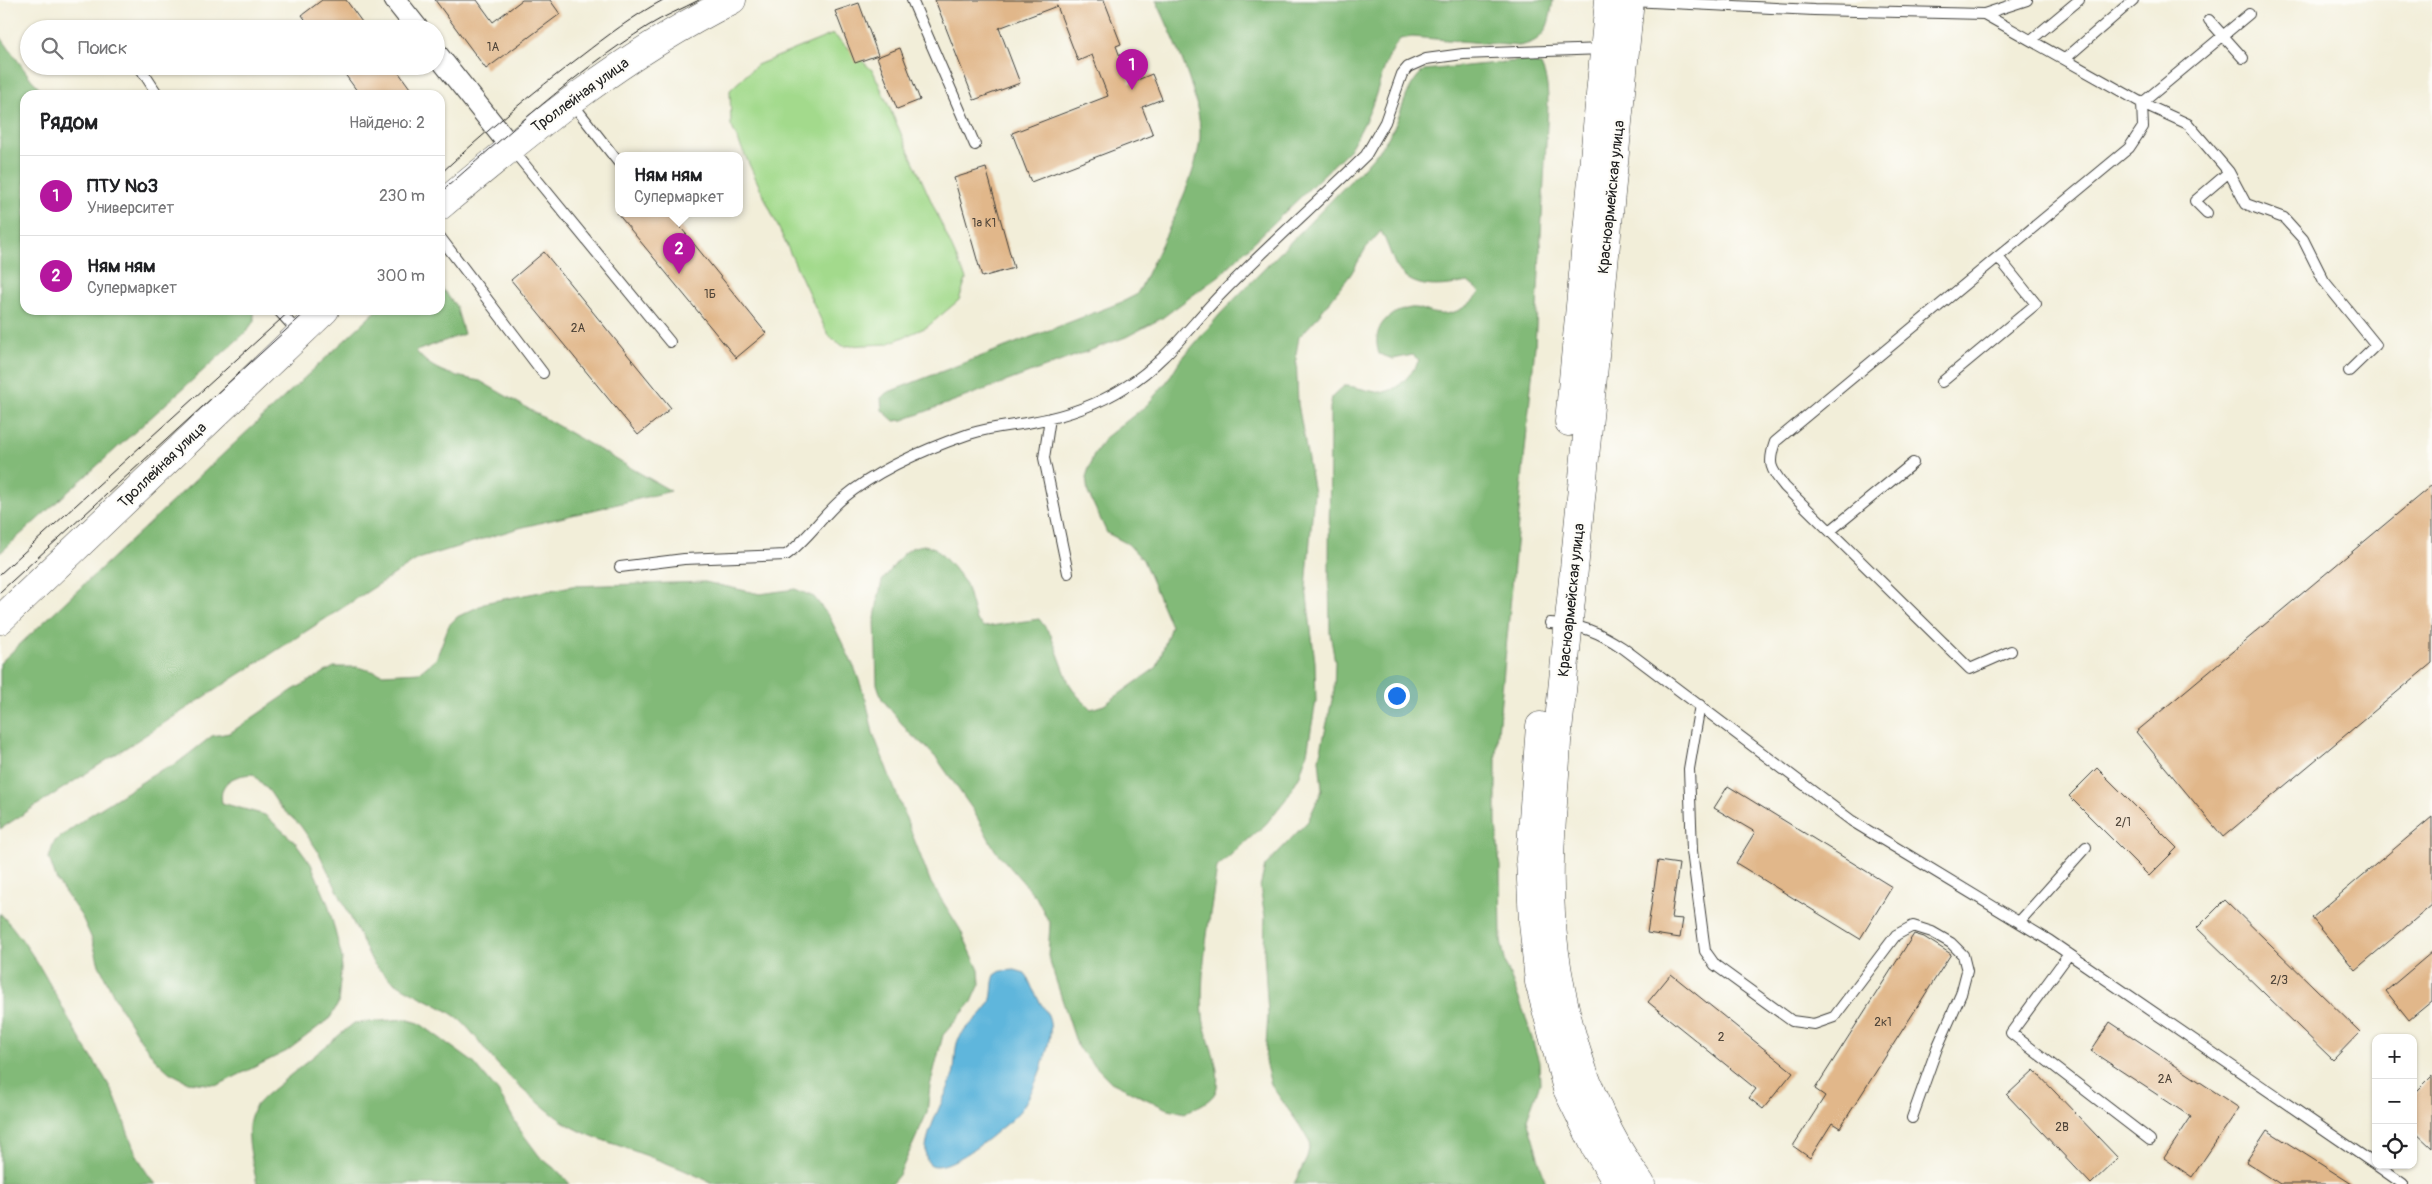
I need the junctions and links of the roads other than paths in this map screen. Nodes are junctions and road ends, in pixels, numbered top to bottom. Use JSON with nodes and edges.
{"nodes":[{"id":1,"x":395,"y":0,"type":"edge"},
{"id":2,"x":732,"y":0,"type":"edge"},
{"id":3,"x":912,"y":0,"type":"edge"},
{"id":4,"x":1928,"y":0,"type":"edge"},
{"id":5,"x":2027,"y":0,"type":"edge"},
{"id":6,"x":2078,"y":0,"type":"edge"},
{"id":7,"x":2133,"y":0,"type":"edge"},
{"id":8,"x":1622,"y":4,"type":"edge"},
{"id":9,"x":1932,"y":12,"type":"junction"},
{"id":10,"x":1984,"y":14,"type":"junction"},
{"id":11,"x":2249,"y":14,"type":"dead end"},
{"id":12,"x":411,"y":20,"type":"edge"},
{"id":13,"x":2209,"y":20,"type":"dead end"},
{"id":14,"x":2223,"y":35,"type":"junction"},
{"id":15,"x":2031,"y":40,"type":"junction"},
{"id":16,"x":1604,"y":49,"type":"junction"},
{"id":17,"x":2243,"y":58,"type":"dead end"},
{"id":18,"x":2065,"y":59,"type":"junction"},
{"id":19,"x":445,"y":64,"type":"edge"},
{"id":20,"x":145,"y":75,"type":"edge"},
{"id":21,"x":155,"y":90,"type":"edge"},
{"id":22,"x":570,"y":100,"type":"junction"},
{"id":23,"x":2142,"y":103,"type":"junction"},
{"id":24,"x":975,"y":145,"type":"dead end"},
{"id":25,"x":511,"y":147,"type":"junction"},
{"id":26,"x":615,"y":158,"type":"edge"},
{"id":27,"x":2229,"y":172,"type":"junction"},
{"id":28,"x":445,"y":202,"type":"edge"},
{"id":29,"x":2207,"y":213,"type":"dead end"},
{"id":30,"x":445,"y":244,"type":"edge"},
{"id":31,"x":1998,"y":257,"type":"junction"},
{"id":32,"x":283,"y":315,"type":"edge"},
{"id":33,"x":320,"y":315,"type":"edge"},
{"id":34,"x":300,"y":333,"type":"junction"},
{"id":35,"x":670,"y":342,"type":"dead end"},
{"id":36,"x":2349,"y":371,"type":"dead end"},
{"id":37,"x":543,"y":373,"type":"dead end"},
{"id":38,"x":1942,"y":382,"type":"dead end"},
{"id":39,"x":1050,"y":418,"type":"junction"},
{"id":40,"x":1913,"y":463,"type":"dead end"},
{"id":41,"x":1830,"y":531,"type":"junction"},
{"id":42,"x":620,"y":567,"type":"dead end"},
{"id":43,"x":1068,"y":573,"type":"dead end"},
{"id":44,"x":0,"y":620,"type":"edge"},
{"id":45,"x":1559,"y":624,"type":"junction"},
{"id":46,"x":2010,"y":651,"type":"dead end"},
{"id":47,"x":1700,"y":705,"type":"junction"},
{"id":48,"x":2086,"y":847,"type":"dead end"},
{"id":49,"x":2019,"y":922,"type":"junction"},
{"id":50,"x":2069,"y":954,"type":"junction"},
{"id":51,"x":1912,"y":1118,"type":"dead end"},
{"id":52,"x":2150,"y":1140,"type":"dead end"},
{"id":53,"x":2372,"y":1162,"type":"edge"},
{"id":54,"x":2382,"y":1169,"type":"edge"},
{"id":55,"x":1618,"y":1184,"type":"edge"},
{"id":56,"x":1641,"y":1184,"type":"edge"},
{"id":57,"x":2403,"y":1184,"type":"edge"}],
"edges":[{"from":1,"to":12,"type":"street"},
{"from":2,"to":22,"type":"main road","name":"Троллейная улица"},
{"from":3,"to":24,"type":"lane"},
{"from":4,"to":9,"type":"lane"},
{"from":5,"to":10,"type":"lane"},
{"from":6,"to":15,"type":"lane"},
{"from":7,"to":18,"type":"lane"},
{"from":8,"to":9,"type":"lane"},
{"from":8,"to":16,"type":"main road","name":"Красноармейская улица"},
{"from":8,"to":45,"type":"main road","name":"Красноармейская улица"},
{"from":9,"to":10,"type":"lane"},
{"from":10,"to":15,"type":"lane"},
{"from":11,"to":14,"type":"lane"},
{"from":13,"to":14,"type":"lane"},
{"from":14,"to":17,"type":"lane"},
{"from":14,"to":23,"type":"lane"},
{"from":15,"to":18,"type":"lane"},
{"from":16,"to":39,"type":"lane"},
{"from":16,"to":45,"type":"main road","name":"Красноармейская улица"},
{"from":18,"to":23,"type":"lane"},
{"from":19,"to":25,"type":"street"},
{"from":20,"to":21,"type":"lane"},
{"from":22,"to":25,"type":"main road","name":"Троллейная улица"},
{"from":22,"to":26,"type":"lane"},
{"from":23,"to":27,"type":"lane"},
{"from":23,"to":31,"type":"lane"},
{"from":25,"to":28,"type":"main road","name":"Троллейная улица"},
{"from":25,"to":35,"type":"lane"},
{"from":27,"to":29,"type":"lane"},
{"from":27,"to":36,"type":"lane"},
{"from":30,"to":37,"type":"lane"},
{"from":31,"to":38,"type":"lane"},
{"from":31,"to":41,"type":"lane"},
{"from":32,"to":34,"type":"lane"},
{"from":33,"to":34,"type":"main road","name":"Троллейная улица"},
{"from":34,"to":44,"type":"main road","name":"Троллейная улица"},
{"from":39,"to":42,"type":"lane"},
{"from":39,"to":43,"type":"lane"},
{"from":40,"to":41,"type":"lane"},
{"from":41,"to":46,"type":"lane"},
{"from":45,"to":47,"type":"lane"},
{"from":45,"to":55,"type":"main road","name":"Красноармейская улица"},
{"from":45,"to":56,"type":"main road","name":"Красноармейская улица"},
{"from":47,"to":49,"type":"lane"},
{"from":47,"to":51,"type":"lane"},
{"from":48,"to":49,"type":"lane"},
{"from":49,"to":50,"type":"lane"},
{"from":50,"to":52,"type":"lane"},
{"from":50,"to":53,"type":"lane"},
{"from":54,"to":57,"type":"lane"}]}
